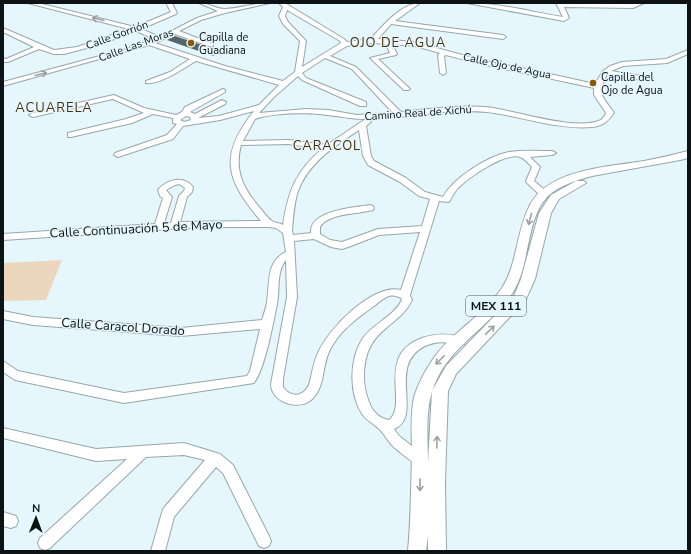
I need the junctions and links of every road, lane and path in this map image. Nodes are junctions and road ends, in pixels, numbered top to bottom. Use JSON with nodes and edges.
{"nodes":[{"id":1,"x":31,"y":3,"type":"edge"},
{"id":2,"x":169,"y":3,"type":"edge"},
{"id":3,"x":202,"y":3,"type":"edge"},
{"id":4,"x":267,"y":3,"type":"edge"},
{"id":5,"x":417,"y":3,"type":"edge"},
{"id":6,"x":470,"y":3,"type":"edge"},
{"id":7,"x":641,"y":3,"type":"edge"},
{"id":8,"x":560,"y":4,"type":"edge"},
{"id":9,"x":284,"y":5,"type":"edge"},
{"id":10,"x":224,"y":11,"type":"junction"},
{"id":11,"x":389,"y":22,"type":"junction"},
{"id":12,"x":136,"y":29,"type":"junction"},
{"id":13,"x":3,"y":30,"type":"edge"},
{"id":14,"x":175,"y":32,"type":"junction"},
{"id":15,"x":503,"y":37,"type":"dead end"},
{"id":16,"x":160,"y":39,"type":"junction"},
{"id":17,"x":373,"y":41,"type":"junction"},
{"id":18,"x":388,"y":42,"type":"junction"},
{"id":19,"x":149,"y":43,"type":"junction"},
{"id":20,"x":345,"y":44,"type":"junction"},
{"id":21,"x":211,"y":45,"type":"dead end"},
{"id":22,"x":41,"y":46,"type":"junction"},
{"id":23,"x":445,"y":52,"type":"junction"},
{"id":24,"x":688,"y":52,"type":"edge"},
{"id":25,"x":325,"y":56,"type":"junction"},
{"id":26,"x":196,"y":58,"type":"junction"},
{"id":27,"x":3,"y":60,"type":"edge"},
{"id":28,"x":605,"y":72,"type":"junction"},
{"id":29,"x":298,"y":73,"type":"junction"},
{"id":30,"x":443,"y":73,"type":"dead end"},
{"id":31,"x":641,"y":78,"type":"dead end"},
{"id":32,"x":148,"y":82,"type":"dead end"},
{"id":33,"x":3,"y":84,"type":"edge"},
{"id":34,"x":284,"y":84,"type":"junction"},
{"id":35,"x":597,"y":87,"type":"junction"},
{"id":36,"x":406,"y":89,"type":"dead end"},
{"id":37,"x":223,"y":91,"type":"dead end"},
{"id":38,"x":210,"y":97,"type":"junction"},
{"id":39,"x":363,"y":104,"type":"dead end"},
{"id":40,"x":262,"y":106,"type":"junction"},
{"id":41,"x":153,"y":112,"type":"junction"},
{"id":42,"x":33,"y":114,"type":"dead end"},
{"id":43,"x":185,"y":114,"type":"junction"},
{"id":44,"x":398,"y":114,"type":"junction"},
{"id":45,"x":254,"y":116,"type":"junction"},
{"id":46,"x":375,"y":116,"type":"junction"},
{"id":47,"x":194,"y":119,"type":"junction"},
{"id":48,"x":179,"y":121,"type":"junction"},
{"id":49,"x":362,"y":125,"type":"junction"},
{"id":50,"x":71,"y":135,"type":"dead end"},
{"id":51,"x":238,"y":143,"type":"junction"},
{"id":52,"x":328,"y":147,"type":"junction"},
{"id":53,"x":552,"y":153,"type":"dead end"},
{"id":54,"x":688,"y":154,"type":"edge"},
{"id":55,"x":118,"y":155,"type":"dead end"},
{"id":56,"x":519,"y":155,"type":"junction"},
{"id":57,"x":688,"y":160,"type":"edge"},
{"id":58,"x":543,"y":193,"type":"junction"},
{"id":59,"x":435,"y":198,"type":"junction"},
{"id":60,"x":370,"y":208,"type":"dead end"},
{"id":61,"x":269,"y":224,"type":"junction"},
{"id":62,"x":175,"y":225,"type":"junction"},
{"id":63,"x":160,"y":226,"type":"junction"},
{"id":64,"x":424,"y":229,"type":"junction"},
{"id":65,"x":288,"y":234,"type":"junction"},
{"id":66,"x":316,"y":236,"type":"junction"},
{"id":67,"x":3,"y":237,"type":"edge"},
{"id":68,"x":291,"y":254,"type":"junction"},
{"id":69,"x":405,"y":295,"type":"junction"},
{"id":70,"x":3,"y":315,"type":"edge"},
{"id":71,"x":267,"y":324,"type":"junction"},
{"id":72,"x":460,"y":341,"type":"junction"},
{"id":73,"x":3,"y":366,"type":"edge"},
{"id":74,"x":383,"y":425,"type":"junction"},
{"id":75,"x":3,"y":433,"type":"edge"},
{"id":76,"x":144,"y":451,"type":"junction"},
{"id":77,"x":215,"y":458,"type":"junction"},
{"id":78,"x":420,"y":460,"type":"junction"},
{"id":79,"x":264,"y":541,"type":"dead end"},
{"id":80,"x":45,"y":544,"type":"dead end"},
{"id":81,"x":158,"y":551,"type":"edge"},
{"id":82,"x":417,"y":551,"type":"edge"},
{"id":83,"x":437,"y":551,"type":"edge"}],
"edges":[{"from":12,"to":1,"type":"street","one_way":true},
{"from":2,"to":12,"type":"street","name":"Calle Gorrión"},
{"from":3,"to":10,"type":"street"},
{"from":4,"to":10,"type":"street","name":"Calle Las Moras"},
{"from":5,"to":11,"type":"street"},
{"from":6,"to":8,"type":"street"},
{"from":7,"to":8,"type":"street"},
{"from":9,"to":20,"type":"street"},
{"from":9,"to":29,"type":"street"},
{"from":10,"to":14,"type":"street","name":"Calle Las Moras"},
{"from":11,"to":15,"type":"street"},
{"from":11,"to":17,"type":"street"},
{"from":12,"to":16,"type":"street"},
{"from":12,"to":22,"type":"street","name":"Calle Gorrión"},
{"from":13,"to":22,"type":"street"},
{"from":14,"to":16,"type":"street","name":"Calle Las Moras"},
{"from":14,"to":21,"type":"street"},
{"from":16,"to":19,"type":"street","name":"Calle Las Moras"},
{"from":17,"to":18,"type":"street","name":"Calle Ojo de Agua"},
{"from":17,"to":20,"type":"street","name":"Calle Ojo de Agua"},
{"from":18,"to":23,"type":"street","name":"Calle Ojo de Agua"},
{"from":18,"to":36,"type":"street"},
{"from":19,"to":26,"type":"street"},
{"from":33,"to":19,"type":"street","name":"Calle Las Moras","one_way":true},
{"from":20,"to":25,"type":"street"},
{"from":22,"to":27,"type":"street"},
{"from":23,"to":30,"type":"street"},
{"from":23,"to":35,"type":"street","name":"Calle Ojo de Agua"},
{"from":24,"to":28,"type":"street"},
{"from":25,"to":29,"type":"street"},
{"from":25,"to":44,"type":"street"},
{"from":26,"to":32,"type":"street"},
{"from":26,"to":34,"type":"street"},
{"from":28,"to":31,"type":"street"},
{"from":28,"to":35,"type":"street"},
{"from":29,"to":34,"type":"street"},
{"from":29,"to":39,"type":"street"},
{"from":34,"to":40,"type":"street"},
{"from":35,"to":44,"type":"street","name":"Camino Real de Xichú"},
{"from":37,"to":38,"type":"street"},
{"from":38,"to":43,"type":"street"},
{"from":38,"to":47,"type":"street"},
{"from":40,"to":45,"type":"street"},
{"from":40,"to":47,"type":"street"},
{"from":41,"to":42,"type":"street"},
{"from":41,"to":48,"type":"street"},
{"from":41,"to":50,"type":"street"},
{"from":43,"to":47,"type":"street"},
{"from":43,"to":48,"type":"street"},
{"from":44,"to":46,"type":"street","name":"Camino Real de Xichú"},
{"from":45,"to":46,"type":"street","name":"Camino Real de Xichú"},
{"from":45,"to":51,"type":"street"},
{"from":46,"to":49,"type":"street"},
{"from":47,"to":48,"type":"street"},
{"from":48,"to":55,"type":"street"},
{"from":49,"to":52,"type":"street"},
{"from":49,"to":59,"type":"street"},
{"from":51,"to":52,"type":"street"},
{"from":51,"to":61,"type":"street"},
{"from":52,"to":65,"type":"street"},
{"from":53,"to":56,"type":"street"},
{"from":54,"to":58,"type":"main road","number":"MEX 111"},
{"from":56,"to":58,"type":"street"},
{"from":56,"to":59,"type":"street"},
{"from":83,"to":57,"type":"main road","number":"MEX 111","one_way":true},
{"from":58,"to":72,"type":"main road","number":"MEX 111","one_way":true},
{"from":59,"to":64,"type":"street"},
{"from":60,"to":66,"type":"street"},
{"from":61,"to":62,"type":"street","name":"Calle Continuación 5 de Mayo"},
{"from":61,"to":65,"type":"street"},
{"from":62,"to":63,"type":"street","name":"Calle Continuación 5 de Mayo"},
{"from":62,"to":63,"type":"street"},
{"from":63,"to":67,"type":"street","name":"Calle Continuación 5 de Mayo"},
{"from":64,"to":66,"type":"street"},
{"from":64,"to":69,"type":"street"},
{"from":65,"to":66,"type":"street"},
{"from":65,"to":68,"type":"street"},
{"from":68,"to":69,"type":"street"},
{"from":68,"to":71,"type":"street"},
{"from":69,"to":74,"type":"street"},
{"from":70,"to":71,"type":"street","name":"Calle Caracol Dorado"},
{"from":71,"to":73,"type":"street"},
{"from":72,"to":74,"type":"street"},
{"from":72,"to":78,"type":"main road","number":"MEX 111","one_way":true},
{"from":74,"to":78,"type":"street"},
{"from":75,"to":76,"type":"street"},
{"from":76,"to":77,"type":"street"},
{"from":76,"to":80,"type":"street"},
{"from":77,"to":79,"type":"street"},
{"from":77,"to":81,"type":"street"},
{"from":78,"to":82,"type":"main road","number":"MEX 111","one_way":true}]}
